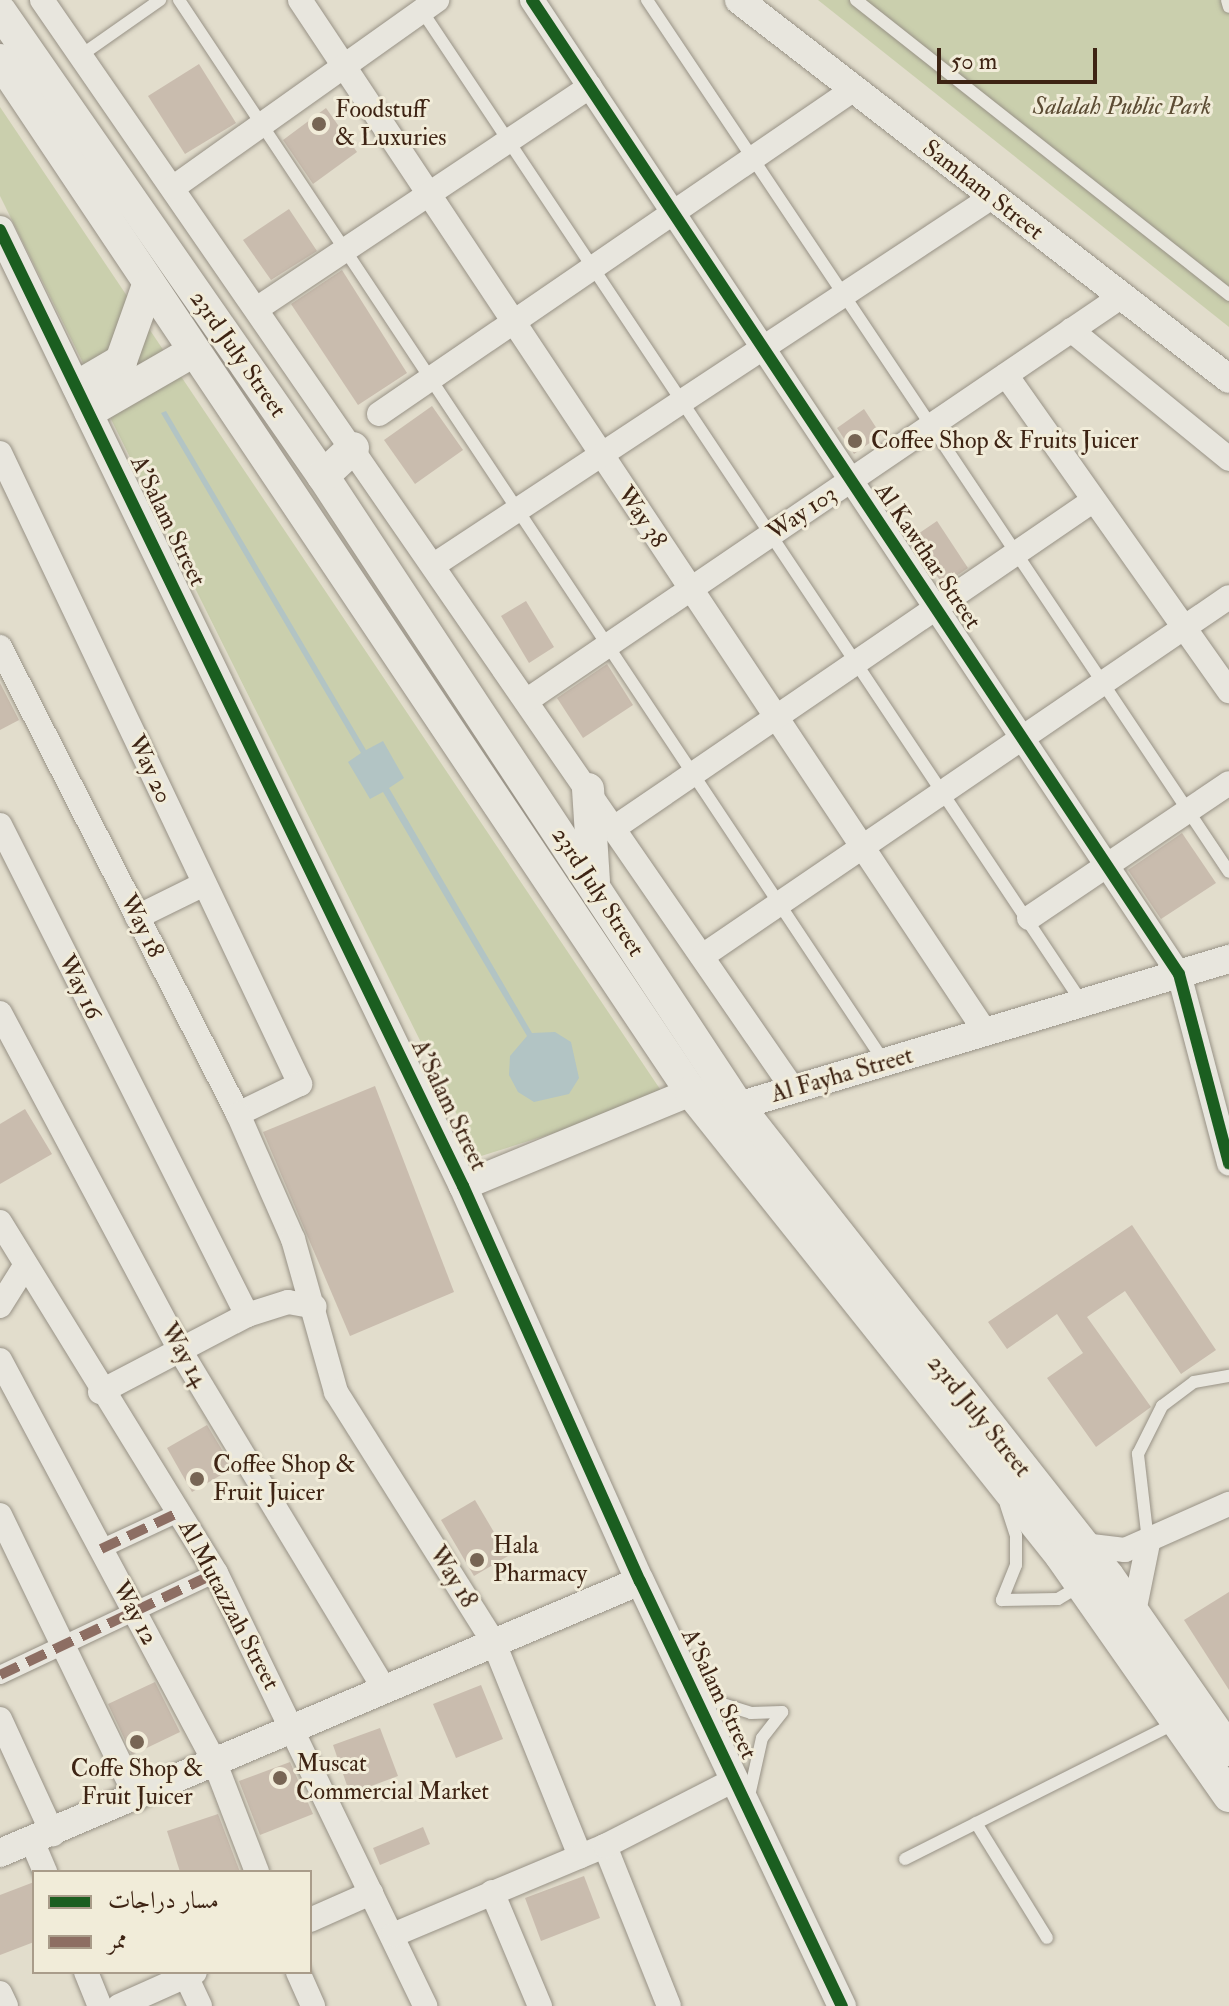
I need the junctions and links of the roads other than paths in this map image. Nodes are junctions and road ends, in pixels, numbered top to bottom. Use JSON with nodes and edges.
{"nodes":[{"id":1,"x":42,"y":0,"type":"edge"},
{"id":2,"x":160,"y":0,"type":"edge"},
{"id":3,"x":179,"y":0,"type":"edge"},
{"id":4,"x":300,"y":0,"type":"edge"},
{"id":5,"x":532,"y":0,"type":"edge"},
{"id":6,"x":647,"y":0,"type":"edge"},
{"id":7,"x":739,"y":0,"type":"edge"},
{"id":8,"x":856,"y":0,"type":"edge"},
{"id":9,"x":1227,"y":0,"type":"edge"},
{"id":10,"x":430,"y":6,"type":"edge"},
{"id":11,"x":1229,"y":7,"type":"edge"},
{"id":12,"x":0,"y":11,"type":"edge"},
{"id":13,"x":80,"y":56,"type":"junction"},
{"id":14,"x":0,"y":60,"type":"edge"},
{"id":15,"x":344,"y":66,"type":"junction"},
{"id":16,"x":590,"y":87,"type":"junction"},
{"id":17,"x":854,"y":89,"type":"junction"},
{"id":18,"x":262,"y":125,"type":"junction"},
{"id":19,"x":509,"y":141,"type":"junction"},
{"id":20,"x":753,"y":158,"type":"junction"},
{"id":21,"x":174,"y":187,"type":"junction"},
{"id":22,"x":427,"y":196,"type":"junction"},
{"id":23,"x":992,"y":197,"type":"junction"},
{"id":24,"x":673,"y":212,"type":"junction"},
{"id":25,"x":0,"y":230,"type":"edge"},
{"id":26,"x":346,"y":250,"type":"junction"},
{"id":27,"x":593,"y":267,"type":"junction"},
{"id":28,"x":148,"y":285,"type":"junction"},
{"id":29,"x":844,"y":295,"type":"junction"},
{"id":30,"x":1229,"y":295,"type":"edge"},
{"id":31,"x":1119,"y":298,"type":"junction"},
{"id":32,"x":258,"y":308,"type":"junction"},
{"id":33,"x":512,"y":323,"type":"junction"},
{"id":34,"x":1071,"y":330,"type":"junction"},
{"id":35,"x":763,"y":348,"type":"junction"},
{"id":36,"x":192,"y":352,"type":"junction"},
{"id":37,"x":1006,"y":375,"type":"junction"},
{"id":38,"x":431,"y":379,"type":"junction"},
{"id":39,"x":1229,"y":379,"type":"edge"},
{"id":40,"x":84,"y":398,"type":"junction"},
{"id":41,"x":682,"y":401,"type":"junction"},
{"id":42,"x":379,"y":414,"type":"dead end"},
{"id":43,"x":931,"y":426,"type":"junction"},
{"id":44,"x":353,"y":448,"type":"junction"},
{"id":45,"x":0,"y":453,"type":"edge"},
{"id":46,"x":600,"y":455,"type":"junction"},
{"id":47,"x":1229,"y":459,"type":"edge"},
{"id":48,"x":323,"y":476,"type":"junction"},
{"id":49,"x":851,"y":480,"type":"junction"},
{"id":50,"x":1094,"y":500,"type":"junction"},
{"id":51,"x":518,"y":509,"type":"junction"},
{"id":52,"x":770,"y":535,"type":"junction"},
{"id":53,"x":1015,"y":551,"type":"junction"},
{"id":54,"x":434,"y":565,"type":"junction"},
{"id":55,"x":690,"y":589,"type":"junction"},
{"id":56,"x":1229,"y":597,"type":"edge"},
{"id":57,"x":936,"y":608,"type":"junction"},
{"id":58,"x":1184,"y":627,"type":"junction"},
{"id":59,"x":607,"y":646,"type":"junction"},
{"id":60,"x":0,"y":647,"type":"edge"},
{"id":61,"x":856,"y":662,"type":"junction"},
{"id":62,"x":1102,"y":683,"type":"junction"},
{"id":63,"x":1229,"y":691,"type":"edge"},
{"id":64,"x":526,"y":701,"type":"junction"},
{"id":65,"x":775,"y":717,"type":"junction"},
{"id":66,"x":1022,"y":738,"type":"junction"},
{"id":67,"x":693,"y":774,"type":"junction"},
{"id":68,"x":1229,"y":783,"type":"edge"},
{"id":69,"x":588,"y":789,"type":"junction"},
{"id":70,"x":943,"y":792,"type":"junction"},
{"id":71,"x":1187,"y":810,"type":"junction"},
{"id":72,"x":0,"y":825,"type":"edge"},
{"id":73,"x":614,"y":828,"type":"junction"},
{"id":74,"x":862,"y":847,"type":"junction"},
{"id":75,"x":1107,"y":866,"type":"junction"},
{"id":76,"x":1229,"y":872,"type":"edge"},
{"id":77,"x":204,"y":884,"type":"junction"},
{"id":78,"x":594,"y":884,"type":"junction"},
{"id":79,"x":780,"y":903,"type":"junction"},
{"id":80,"x":137,"y":917,"type":"junction"},
{"id":81,"x":1029,"y":918,"type":"junction"},
{"id":82,"x":704,"y":955,"type":"junction"},
{"id":83,"x":1229,"y":959,"type":"edge"},
{"id":84,"x":1179,"y":974,"type":"junction"},
{"id":85,"x":1084,"y":1005,"type":"junction"},
{"id":86,"x":0,"y":1013,"type":"edge"},
{"id":87,"x":986,"y":1033,"type":"junction"},
{"id":88,"x":885,"y":1063,"type":"junction"},
{"id":89,"x":793,"y":1089,"type":"junction"},
{"id":90,"x":691,"y":1092,"type":"junction"},
{"id":91,"x":738,"y":1106,"type":"junction"},
{"id":92,"x":238,"y":1114,"type":"junction"},
{"id":93,"x":1229,"y":1163,"type":"edge"},
{"id":94,"x":463,"y":1186,"type":"junction"},
{"id":95,"x":0,"y":1222,"type":"edge"},
{"id":96,"x":25,"y":1266,"type":"junction"},
{"id":97,"x":0,"y":1306,"type":"edge"},
{"id":98,"x":315,"y":1307,"type":"junction"},
{"id":99,"x":247,"y":1315,"type":"junction"},
{"id":100,"x":178,"y":1347,"type":"junction"},
{"id":101,"x":0,"y":1360,"type":"edge"},
{"id":102,"x":1229,"y":1376,"type":"edge"},
{"id":103,"x":100,"y":1392,"type":"junction"},
{"id":104,"x":996,"y":1475,"type":"junction"},
{"id":105,"x":1229,"y":1504,"type":"edge"},
{"id":106,"x":180,"y":1512,"type":"junction"},
{"id":107,"x":0,"y":1515,"type":"edge"},
{"id":108,"x":1148,"y":1543,"type":"junction"},
{"id":109,"x":1083,"y":1545,"type":"junction"},
{"id":110,"x":101,"y":1549,"type":"junction"},
{"id":111,"x":216,"y":1573,"type":"junction"},
{"id":112,"x":640,"y":1581,"type":"junction"},
{"id":113,"x":1082,"y":1585,"type":"junction"},
{"id":114,"x":134,"y":1611,"type":"junction"},
{"id":115,"x":1134,"y":1612,"type":"junction"},
{"id":116,"x":494,"y":1643,"type":"junction"},
{"id":117,"x":62,"y":1645,"type":"junction"},
{"id":118,"x":0,"y":1675,"type":"edge"},
{"id":119,"x":384,"y":1689,"type":"junction"},
{"id":120,"x":695,"y":1695,"type":"junction"},
{"id":121,"x":0,"y":1719,"type":"edge"},
{"id":122,"x":1178,"y":1721,"type":"junction"},
{"id":123,"x":293,"y":1727,"type":"junction"},
{"id":124,"x":1229,"y":1750,"type":"edge"},
{"id":125,"x":215,"y":1763,"type":"junction"},
{"id":126,"x":736,"y":1779,"type":"junction"},
{"id":127,"x":1229,"y":1796,"type":"edge"},
{"id":128,"x":137,"y":1799,"type":"junction"},
{"id":129,"x":748,"y":1805,"type":"junction"},
{"id":130,"x":976,"y":1823,"type":"junction"},
{"id":131,"x":43,"y":1838,"type":"junction"},
{"id":132,"x":605,"y":1846,"type":"junction"},
{"id":133,"x":0,"y":1853,"type":"edge"},
{"id":134,"x":580,"y":1856,"type":"junction"},
{"id":135,"x":905,"y":1859,"type":"dead end"},
{"id":136,"x":45,"y":1870,"type":"edge"},
{"id":137,"x":256,"y":1870,"type":"edge"},
{"id":138,"x":492,"y":1892,"type":"junction"},
{"id":139,"x":371,"y":1893,"type":"junction"},
{"id":140,"x":312,"y":1919,"type":"edge"},
{"id":141,"x":393,"y":1935,"type":"junction"},
{"id":142,"x":1047,"y":1938,"type":"dead end"},
{"id":143,"x":87,"y":1974,"type":"edge"},
{"id":144,"x":190,"y":1974,"type":"edge"},
{"id":145,"x":299,"y":1974,"type":"edge"},
{"id":146,"x":0,"y":1993,"type":"edge"},
{"id":147,"x":6,"y":2006,"type":"edge"},
{"id":148,"x":100,"y":2006,"type":"edge"},
{"id":149,"x":119,"y":2006,"type":"edge"},
{"id":150,"x":200,"y":2006,"type":"edge"},
{"id":151,"x":313,"y":2006,"type":"edge"},
{"id":152,"x":425,"y":2006,"type":"edge"},
{"id":153,"x":540,"y":2006,"type":"edge"},
{"id":154,"x":669,"y":2006,"type":"edge"},
{"id":155,"x":842,"y":2006,"type":"edge"}],
"edges":[{"from":1,"to":13,"type":"street"},
{"from":2,"to":13,"type":"lane"},
{"from":3,"to":18,"type":"lane"},
{"from":4,"to":15,"type":"street","name":"Way 38"},
{"from":5,"to":16,"type":"street","name":"Al Kawthar Street"},
{"from":6,"to":20,"type":"lane"},
{"from":7,"to":17,"type":"street","name":"Samham Street"},
{"from":8,"to":30,"type":"lane"},
{"from":9,"to":11,"type":"lane"},
{"from":10,"to":15,"type":"street"},
{"from":10,"to":19,"type":"lane"},
{"from":12,"to":48,"type":"main road","name":"23rd July Street"},
{"from":13,"to":21,"type":"street"},
{"from":14,"to":28,"type":"main road","name":"23rd July Street"},
{"from":15,"to":18,"type":"street"},
{"from":15,"to":22,"type":"street","name":"Way 38"},
{"from":16,"to":19,"type":"street"},
{"from":16,"to":24,"type":"street","name":"Al Kawthar Street"},
{"from":17,"to":20,"type":"street"},
{"from":17,"to":23,"type":"street","name":"Samham Street"},
{"from":18,"to":21,"type":"street"},
{"from":18,"to":26,"type":"lane"},
{"from":19,"to":22,"type":"street"},
{"from":19,"to":27,"type":"lane"},
{"from":20,"to":24,"type":"street"},
{"from":20,"to":29,"type":"lane"},
{"from":21,"to":32,"type":"street"},
{"from":22,"to":26,"type":"street"},
{"from":22,"to":33,"type":"street","name":"Way 38"},
{"from":23,"to":29,"type":"street"},
{"from":23,"to":31,"type":"street","name":"Samham Street"},
{"from":24,"to":27,"type":"street"},
{"from":24,"to":35,"type":"street","name":"Al Kawthar Street"},
{"from":25,"to":40,"type":"street","name":"A'Salam Street"},
{"from":26,"to":32,"type":"street"},
{"from":26,"to":38,"type":"lane"},
{"from":27,"to":33,"type":"street"},
{"from":27,"to":41,"type":"lane"},
{"from":28,"to":36,"type":"main road","name":"23rd July Street"},
{"from":28,"to":40,"type":"main road"},
{"from":29,"to":35,"type":"street"},
{"from":29,"to":43,"type":"lane"},
{"from":31,"to":34,"type":"street","name":"Way 103"},
{"from":31,"to":39,"type":"street","name":"Samham Street"},
{"from":32,"to":44,"type":"street"},
{"from":33,"to":38,"type":"street"},
{"from":33,"to":46,"type":"street","name":"Way 38"},
{"from":34,"to":37,"type":"street","name":"Way 103"},
{"from":34,"to":47,"type":"street"},
{"from":35,"to":41,"type":"street"},
{"from":35,"to":49,"type":"street","name":"Al Kawthar Street"},
{"from":36,"to":40,"type":"main road"},
{"from":36,"to":90,"type":"main road","name":"23rd July Street"},
{"from":37,"to":43,"type":"street","name":"Way 103"},
{"from":37,"to":50,"type":"street"},
{"from":38,"to":42,"type":"street"},
{"from":38,"to":51,"type":"lane"},
{"from":40,"to":94,"type":"street","name":"A'Salam Street"},
{"from":41,"to":46,"type":"street"},
{"from":41,"to":52,"type":"lane"},
{"from":43,"to":49,"type":"street","name":"Way 103"},
{"from":43,"to":53,"type":"lane"},
{"from":44,"to":48,"type":"main road"},
{"from":44,"to":54,"type":"street"},
{"from":45,"to":77,"type":"street","name":"Way 20"},
{"from":46,"to":51,"type":"street"},
{"from":46,"to":55,"type":"street","name":"Way 38"},
{"from":48,"to":78,"type":"main road","name":"23rd July Street"},
{"from":49,"to":52,"type":"street","name":"Way 103"},
{"from":49,"to":57,"type":"street","name":"Al Kawthar Street"},
{"from":50,"to":53,"type":"street"},
{"from":50,"to":58,"type":"street"},
{"from":51,"to":54,"type":"street"},
{"from":51,"to":59,"type":"lane"},
{"from":52,"to":55,"type":"street","name":"Way 103"},
{"from":52,"to":61,"type":"lane"},
{"from":53,"to":57,"type":"street"},
{"from":53,"to":62,"type":"lane"},
{"from":54,"to":64,"type":"street"},
{"from":55,"to":59,"type":"street","name":"Way 103"},
{"from":55,"to":65,"type":"street","name":"Way 38"},
{"from":56,"to":58,"type":"street"},
{"from":57,"to":61,"type":"street"},
{"from":57,"to":66,"type":"street","name":"Al Kawthar Street"},
{"from":58,"to":62,"type":"street"},
{"from":58,"to":63,"type":"street"},
{"from":59,"to":64,"type":"street","name":"Way 103"},
{"from":59,"to":67,"type":"lane"},
{"from":60,"to":80,"type":"street","name":"Way 18"},
{"from":61,"to":65,"type":"street"},
{"from":61,"to":70,"type":"lane"},
{"from":62,"to":66,"type":"street"},
{"from":62,"to":71,"type":"lane"},
{"from":64,"to":69,"type":"street"},
{"from":65,"to":67,"type":"street"},
{"from":65,"to":74,"type":"street","name":"Way 38"},
{"from":66,"to":70,"type":"street"},
{"from":66,"to":75,"type":"street","name":"Al Kawthar Street"},
{"from":67,"to":73,"type":"street"},
{"from":67,"to":79,"type":"lane"},
{"from":68,"to":71,"type":"street"},
{"from":69,"to":73,"type":"street"},
{"from":69,"to":78,"type":"main road"},
{"from":70,"to":74,"type":"street"},
{"from":70,"to":81,"type":"lane"},
{"from":71,"to":75,"type":"street"},
{"from":71,"to":76,"type":"lane"},
{"from":72,"to":99,"type":"street","name":"Way 16"},
{"from":73,"to":82,"type":"street"},
{"from":74,"to":79,"type":"street"},
{"from":74,"to":87,"type":"street","name":"Way 38"},
{"from":75,"to":81,"type":"street"},
{"from":75,"to":84,"type":"street","name":"Al Kawthar Street"},
{"from":77,"to":80,"type":"street"},
{"from":77,"to":92,"type":"street","name":"Way 20"},
{"from":78,"to":91,"type":"main road","name":"23rd July Street"},
{"from":79,"to":82,"type":"street"},
{"from":79,"to":88,"type":"lane"},
{"from":80,"to":92,"type":"street","name":"Way 18"},
{"from":81,"to":85,"type":"lane"},
{"from":82,"to":89,"type":"street"},
{"from":83,"to":84,"type":"street","name":"Al Fayha Street"},
{"from":84,"to":85,"type":"street","name":"Al Fayha Street"},
{"from":84,"to":93,"type":"street","name":"Al Kawthar Street"},
{"from":85,"to":87,"type":"street","name":"Al Fayha Street"},
{"from":86,"to":100,"type":"street","name":"Way 14"},
{"from":87,"to":88,"type":"street","name":"Al Fayha Street"},
{"from":88,"to":89,"type":"street","name":"Al Fayha Street"},
{"from":89,"to":91,"type":"street","name":"Al Fayha Street"},
{"from":90,"to":91,"type":"street","name":"Al Fayha Street"},
{"from":90,"to":94,"type":"street"},
{"from":90,"to":104,"type":"main road","name":"23rd July Street"},
{"from":91,"to":109,"type":"main road","name":"23rd July Street"},
{"from":92,"to":98,"type":"street","name":"Way 18"},
{"from":94,"to":112,"type":"street","name":"A'Salam Street"},
{"from":95,"to":96,"type":"street","name":"Al Mutazzah Street"},
{"from":96,"to":97,"type":"street"},
{"from":96,"to":103,"type":"street","name":"Al Mutazzah Street"},
{"from":98,"to":99,"type":"street"},
{"from":98,"to":116,"type":"street","name":"Way 18"},
{"from":99,"to":100,"type":"street"},
{"from":100,"to":103,"type":"street"},
{"from":100,"to":119,"type":"street","name":"Way 14"},
{"from":101,"to":110,"type":"street","name":"Way 12"},
{"from":102,"to":108,"type":"lane"},
{"from":103,"to":106,"type":"street","name":"Al Mutazzah Street"},
{"from":104,"to":113,"type":"main road","name":"23rd July Street"},
{"from":104,"to":113,"type":"lane"},
{"from":105,"to":108,"type":"street"},
{"from":106,"to":110,"type":"street"},
{"from":106,"to":111,"type":"street","name":"Al Mutazzah Street"},
{"from":107,"to":117,"type":"street"},
{"from":108,"to":109,"type":"street"},
{"from":108,"to":115,"type":"street"},
{"from":109,"to":115,"type":"main road","name":"23rd July Street"},
{"from":110,"to":114,"type":"street","name":"Way 12"},
{"from":111,"to":114,"type":"street"},
{"from":111,"to":123,"type":"street","name":"Al Mutazzah Street"},
{"from":112,"to":116,"type":"street"},
{"from":112,"to":120,"type":"street","name":"A'Salam Street"},
{"from":113,"to":122,"type":"main road","name":"23rd July Street"},
{"from":114,"to":117,"type":"street"},
{"from":114,"to":125,"type":"street","name":"Way 12"},
{"from":115,"to":124,"type":"main road","name":"23rd July Street"},
{"from":116,"to":119,"type":"street"},
{"from":116,"to":134,"type":"street","name":"Way 18"},
{"from":117,"to":118,"type":"street"},
{"from":117,"to":128,"type":"street"},
{"from":119,"to":123,"type":"street"},
{"from":120,"to":126,"type":"street","name":"A'Salam Street"},
{"from":120,"to":129,"type":"lane"},
{"from":121,"to":131,"type":"street"},
{"from":122,"to":127,"type":"main road","name":"23rd July Street"},
{"from":122,"to":130,"type":"lane"},
{"from":123,"to":125,"type":"street"},
{"from":123,"to":139,"type":"street","name":"Al Mutazzah Street"},
{"from":125,"to":128,"type":"street"},
{"from":125,"to":137,"type":"street","name":"Way 12"},
{"from":126,"to":129,"type":"street","name":"A'Salam Street"},
{"from":126,"to":132,"type":"street"},
{"from":128,"to":131,"type":"street"},
{"from":129,"to":155,"type":"street","name":"A'Salam Street"},
{"from":130,"to":135,"type":"lane"},
{"from":130,"to":142,"type":"lane"},
{"from":131,"to":133,"type":"street"},
{"from":131,"to":136,"type":"street"},
{"from":132,"to":134,"type":"street"},
{"from":132,"to":154,"type":"street"},
{"from":134,"to":138,"type":"street"},
{"from":138,"to":141,"type":"street"},
{"from":138,"to":153,"type":"street"},
{"from":139,"to":140,"type":"street"},
{"from":139,"to":141,"type":"street","name":"Al Mutazzah Street"},
{"from":141,"to":152,"type":"street","name":"Al Mutazzah Street"},
{"from":143,"to":148,"type":"street"},
{"from":144,"to":149,"type":"street"},
{"from":144,"to":150,"type":"street"},
{"from":145,"to":151,"type":"street"},
{"from":146,"to":147,"type":"street"}]}
